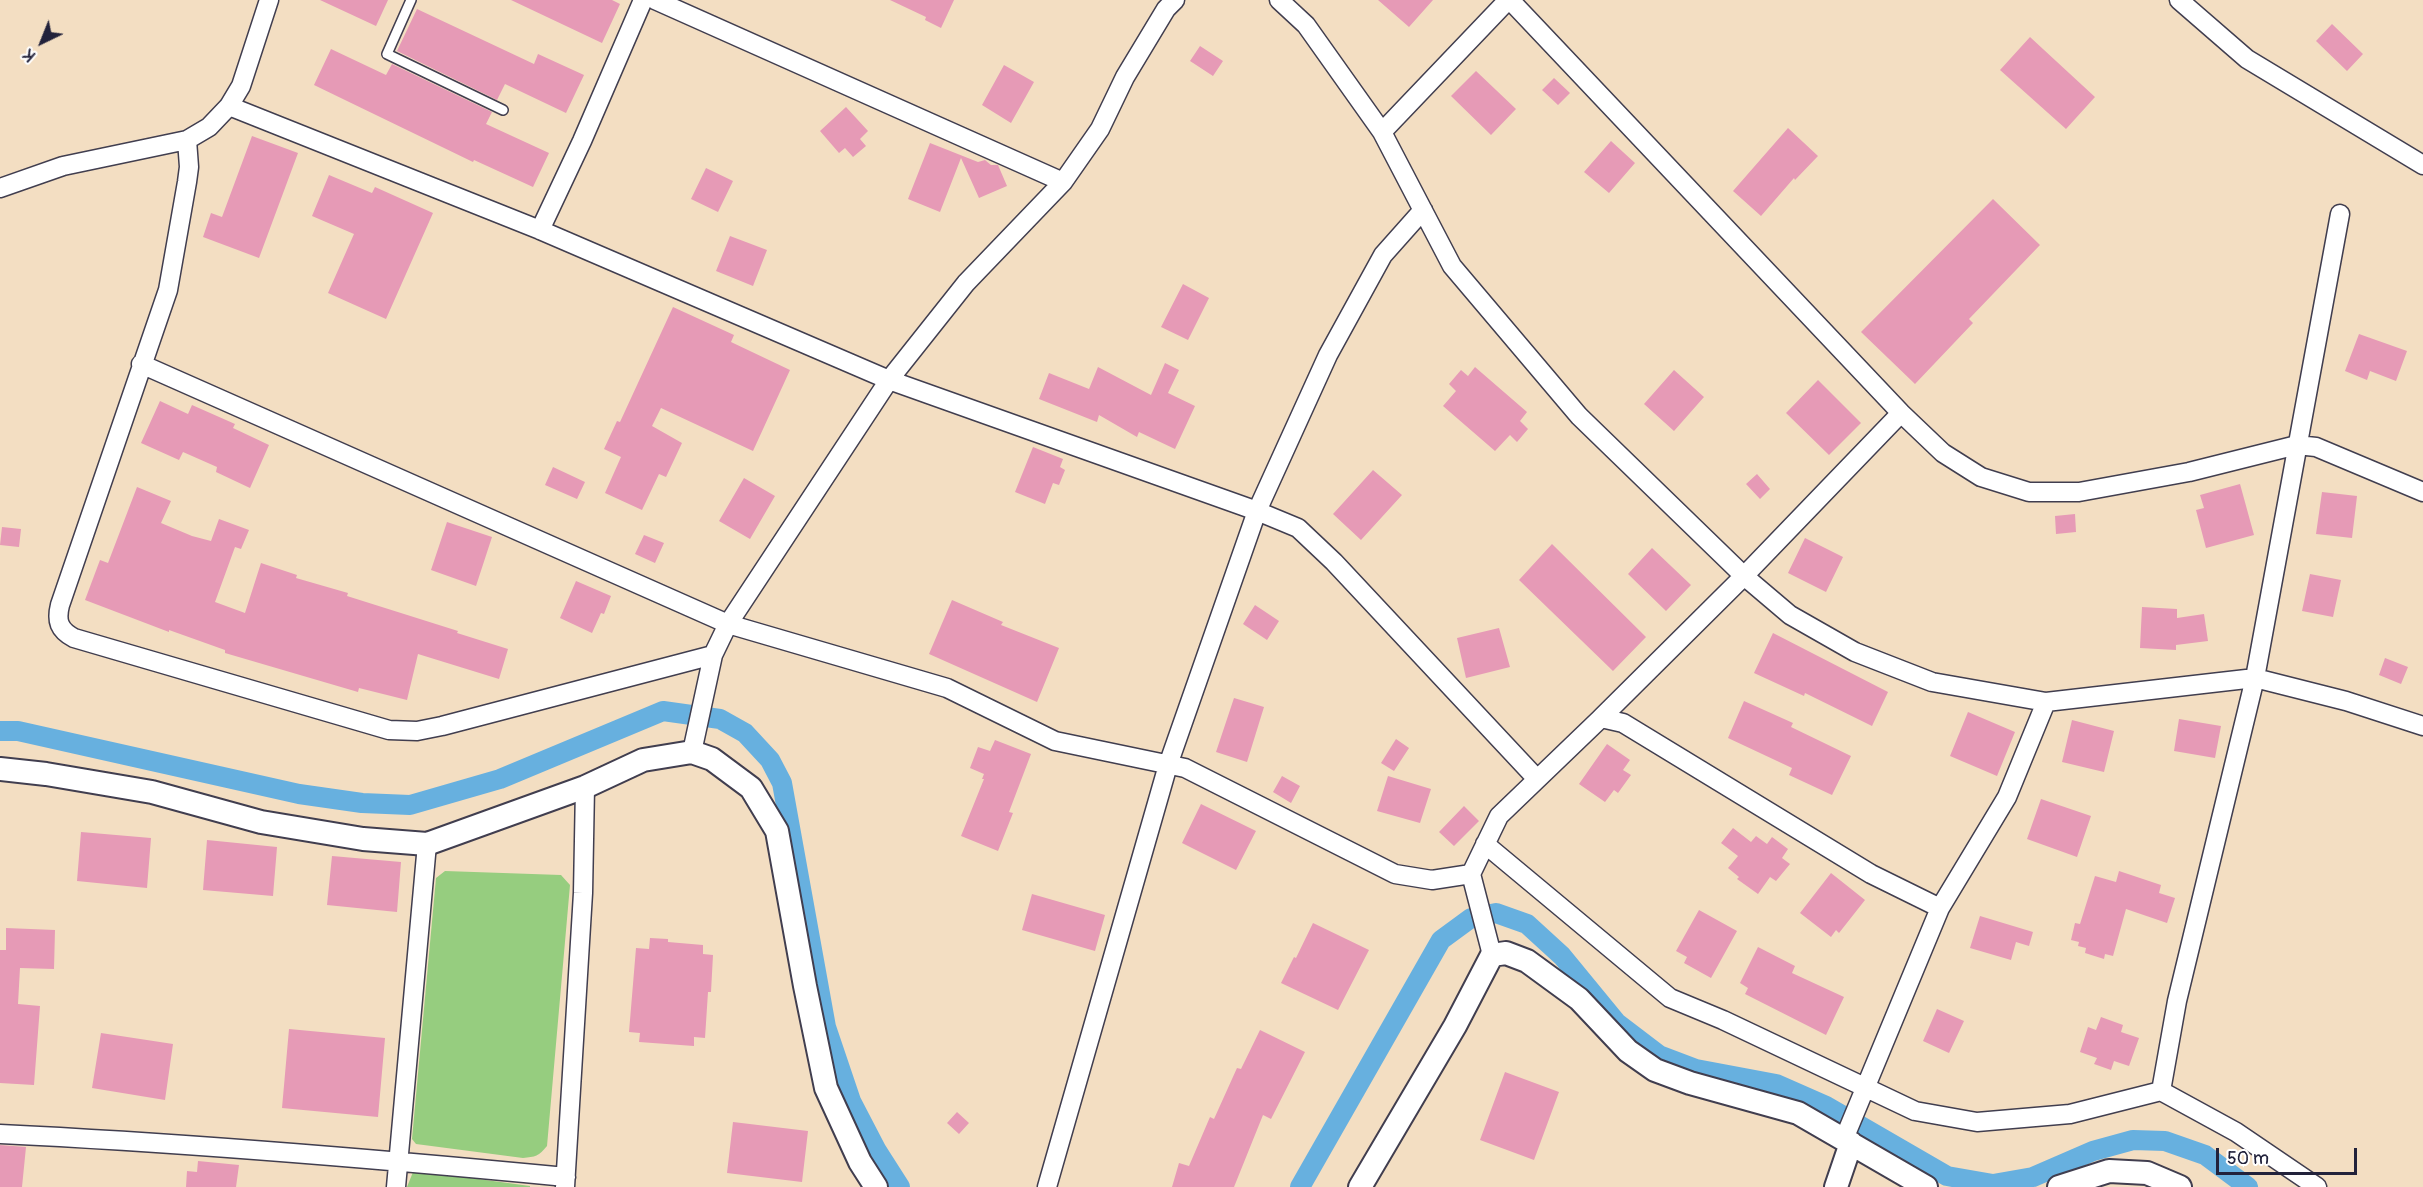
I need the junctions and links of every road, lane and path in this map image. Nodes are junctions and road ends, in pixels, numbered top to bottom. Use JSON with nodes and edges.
{"nodes":[{"id":1,"x":269,"y":0,"type":"edge"},
{"id":2,"x":411,"y":0,"type":"edge"},
{"id":3,"x":643,"y":0,"type":"edge"},
{"id":4,"x":655,"y":0,"type":"edge"},
{"id":5,"x":1175,"y":0,"type":"edge"},
{"id":6,"x":1279,"y":0,"type":"edge"},
{"id":7,"x":1509,"y":0,"type":"edge"},
{"id":8,"x":2179,"y":0,"type":"edge"},
{"id":9,"x":229,"y":106,"type":"junction"},
{"id":10,"x":502,"y":110,"type":"dead end"},
{"id":11,"x":1382,"y":132,"type":"junction"},
{"id":12,"x":188,"y":140,"type":"junction"},
{"id":13,"x":2423,"y":165,"type":"edge"},
{"id":14,"x":1063,"y":182,"type":"junction"},
{"id":15,"x":0,"y":188,"type":"edge"},
{"id":16,"x":1423,"y":210,"type":"junction"},
{"id":17,"x":2340,"y":214,"type":"dead end"},
{"id":18,"x":540,"y":230,"type":"junction"},
{"id":19,"x":141,"y":364,"type":"junction"},
{"id":20,"x":889,"y":381,"type":"junction"},
{"id":21,"x":1901,"y":413,"type":"junction"},
{"id":22,"x":2297,"y":445,"type":"junction"},
{"id":23,"x":2423,"y":492,"type":"edge"},
{"id":24,"x":1257,"y":511,"type":"junction"},
{"id":25,"x":1744,"y":576,"type":"junction"},
{"id":26,"x":728,"y":624,"type":"junction"},
{"id":27,"x":713,"y":655,"type":"junction"},
{"id":28,"x":2255,"y":678,"type":"junction"},
{"id":29,"x":2046,"y":702,"type":"junction"},
{"id":30,"x":1601,"y":718,"type":"junction"},
{"id":31,"x":2423,"y":726,"type":"edge"},
{"id":32,"x":694,"y":743,"type":"junction"},
{"id":33,"x":1168,"y":765,"type":"junction"},
{"id":34,"x":0,"y":769,"type":"edge"},
{"id":35,"x":1537,"y":779,"type":"junction"},
{"id":36,"x":585,"y":787,"type":"junction"},
{"id":37,"x":427,"y":844,"type":"junction"},
{"id":38,"x":1485,"y":844,"type":"junction"},
{"id":39,"x":1471,"y":874,"type":"junction"},
{"id":40,"x":1940,"y":908,"type":"junction"},
{"id":41,"x":1492,"y":955,"type":"junction"},
{"id":42,"x":1866,"y":1088,"type":"junction"},
{"id":43,"x":2162,"y":1091,"type":"junction"},
{"id":44,"x":0,"y":1134,"type":"edge"},
{"id":45,"x":1847,"y":1138,"type":"junction"},
{"id":46,"x":399,"y":1161,"type":"junction"},
{"id":47,"x":566,"y":1182,"type":"edge"},
{"id":48,"x":396,"y":1187,"type":"edge"},
{"id":49,"x":876,"y":1187,"type":"edge"},
{"id":50,"x":1047,"y":1187,"type":"edge"},
{"id":51,"x":1360,"y":1187,"type":"edge"},
{"id":52,"x":1836,"y":1187,"type":"edge"},
{"id":53,"x":1926,"y":1187,"type":"edge"},
{"id":54,"x":2059,"y":1187,"type":"edge"},
{"id":55,"x":2180,"y":1187,"type":"edge"},
{"id":56,"x":2317,"y":1187,"type":"edge"}],
"edges":[{"from":1,"to":9,"type":"street"},
{"from":2,"to":10,"type":"lane"},
{"from":3,"to":18,"type":"street"},
{"from":4,"to":14,"type":"street"},
{"from":5,"to":14,"type":"street"},
{"from":6,"to":11,"type":"street"},
{"from":7,"to":11,"type":"street"},
{"from":7,"to":21,"type":"street"},
{"from":8,"to":13,"type":"street"},
{"from":9,"to":12,"type":"street"},
{"from":9,"to":18,"type":"street"},
{"from":11,"to":16,"type":"street"},
{"from":12,"to":15,"type":"street"},
{"from":12,"to":19,"type":"street"},
{"from":14,"to":20,"type":"street"},
{"from":16,"to":24,"type":"street"},
{"from":16,"to":25,"type":"street"},
{"from":17,"to":22,"type":"street"},
{"from":18,"to":20,"type":"street"},
{"from":19,"to":26,"type":"street"},
{"from":19,"to":27,"type":"street"},
{"from":20,"to":24,"type":"street"},
{"from":20,"to":26,"type":"street"},
{"from":21,"to":22,"type":"street"},
{"from":21,"to":25,"type":"street"},
{"from":22,"to":23,"type":"street"},
{"from":22,"to":28,"type":"street"},
{"from":24,"to":33,"type":"street"},
{"from":24,"to":35,"type":"street"},
{"from":25,"to":29,"type":"street"},
{"from":25,"to":30,"type":"street"},
{"from":26,"to":27,"type":"street"},
{"from":26,"to":33,"type":"street"},
{"from":27,"to":32,"type":"street"},
{"from":28,"to":29,"type":"street"},
{"from":28,"to":31,"type":"street"},
{"from":28,"to":43,"type":"street"},
{"from":29,"to":40,"type":"street"},
{"from":30,"to":35,"type":"street"},
{"from":30,"to":40,"type":"street"},
{"from":32,"to":36,"type":"street"},
{"from":32,"to":49,"type":"street"},
{"from":33,"to":39,"type":"street"},
{"from":33,"to":50,"type":"street"},
{"from":34,"to":37,"type":"street"},
{"from":35,"to":38,"type":"street"},
{"from":36,"to":37,"type":"street"},
{"from":36,"to":47,"type":"street"},
{"from":37,"to":46,"type":"street"},
{"from":38,"to":39,"type":"street"},
{"from":38,"to":42,"type":"street"},
{"from":39,"to":41,"type":"street"},
{"from":40,"to":42,"type":"street"},
{"from":41,"to":45,"type":"street"},
{"from":41,"to":51,"type":"street"},
{"from":42,"to":43,"type":"street"},
{"from":42,"to":45,"type":"street"},
{"from":43,"to":56,"type":"street"},
{"from":44,"to":46,"type":"street"},
{"from":45,"to":52,"type":"street"},
{"from":45,"to":53,"type":"street"},
{"from":46,"to":47,"type":"street"},
{"from":46,"to":48,"type":"street"},
{"from":54,"to":55,"type":"street"}]}
